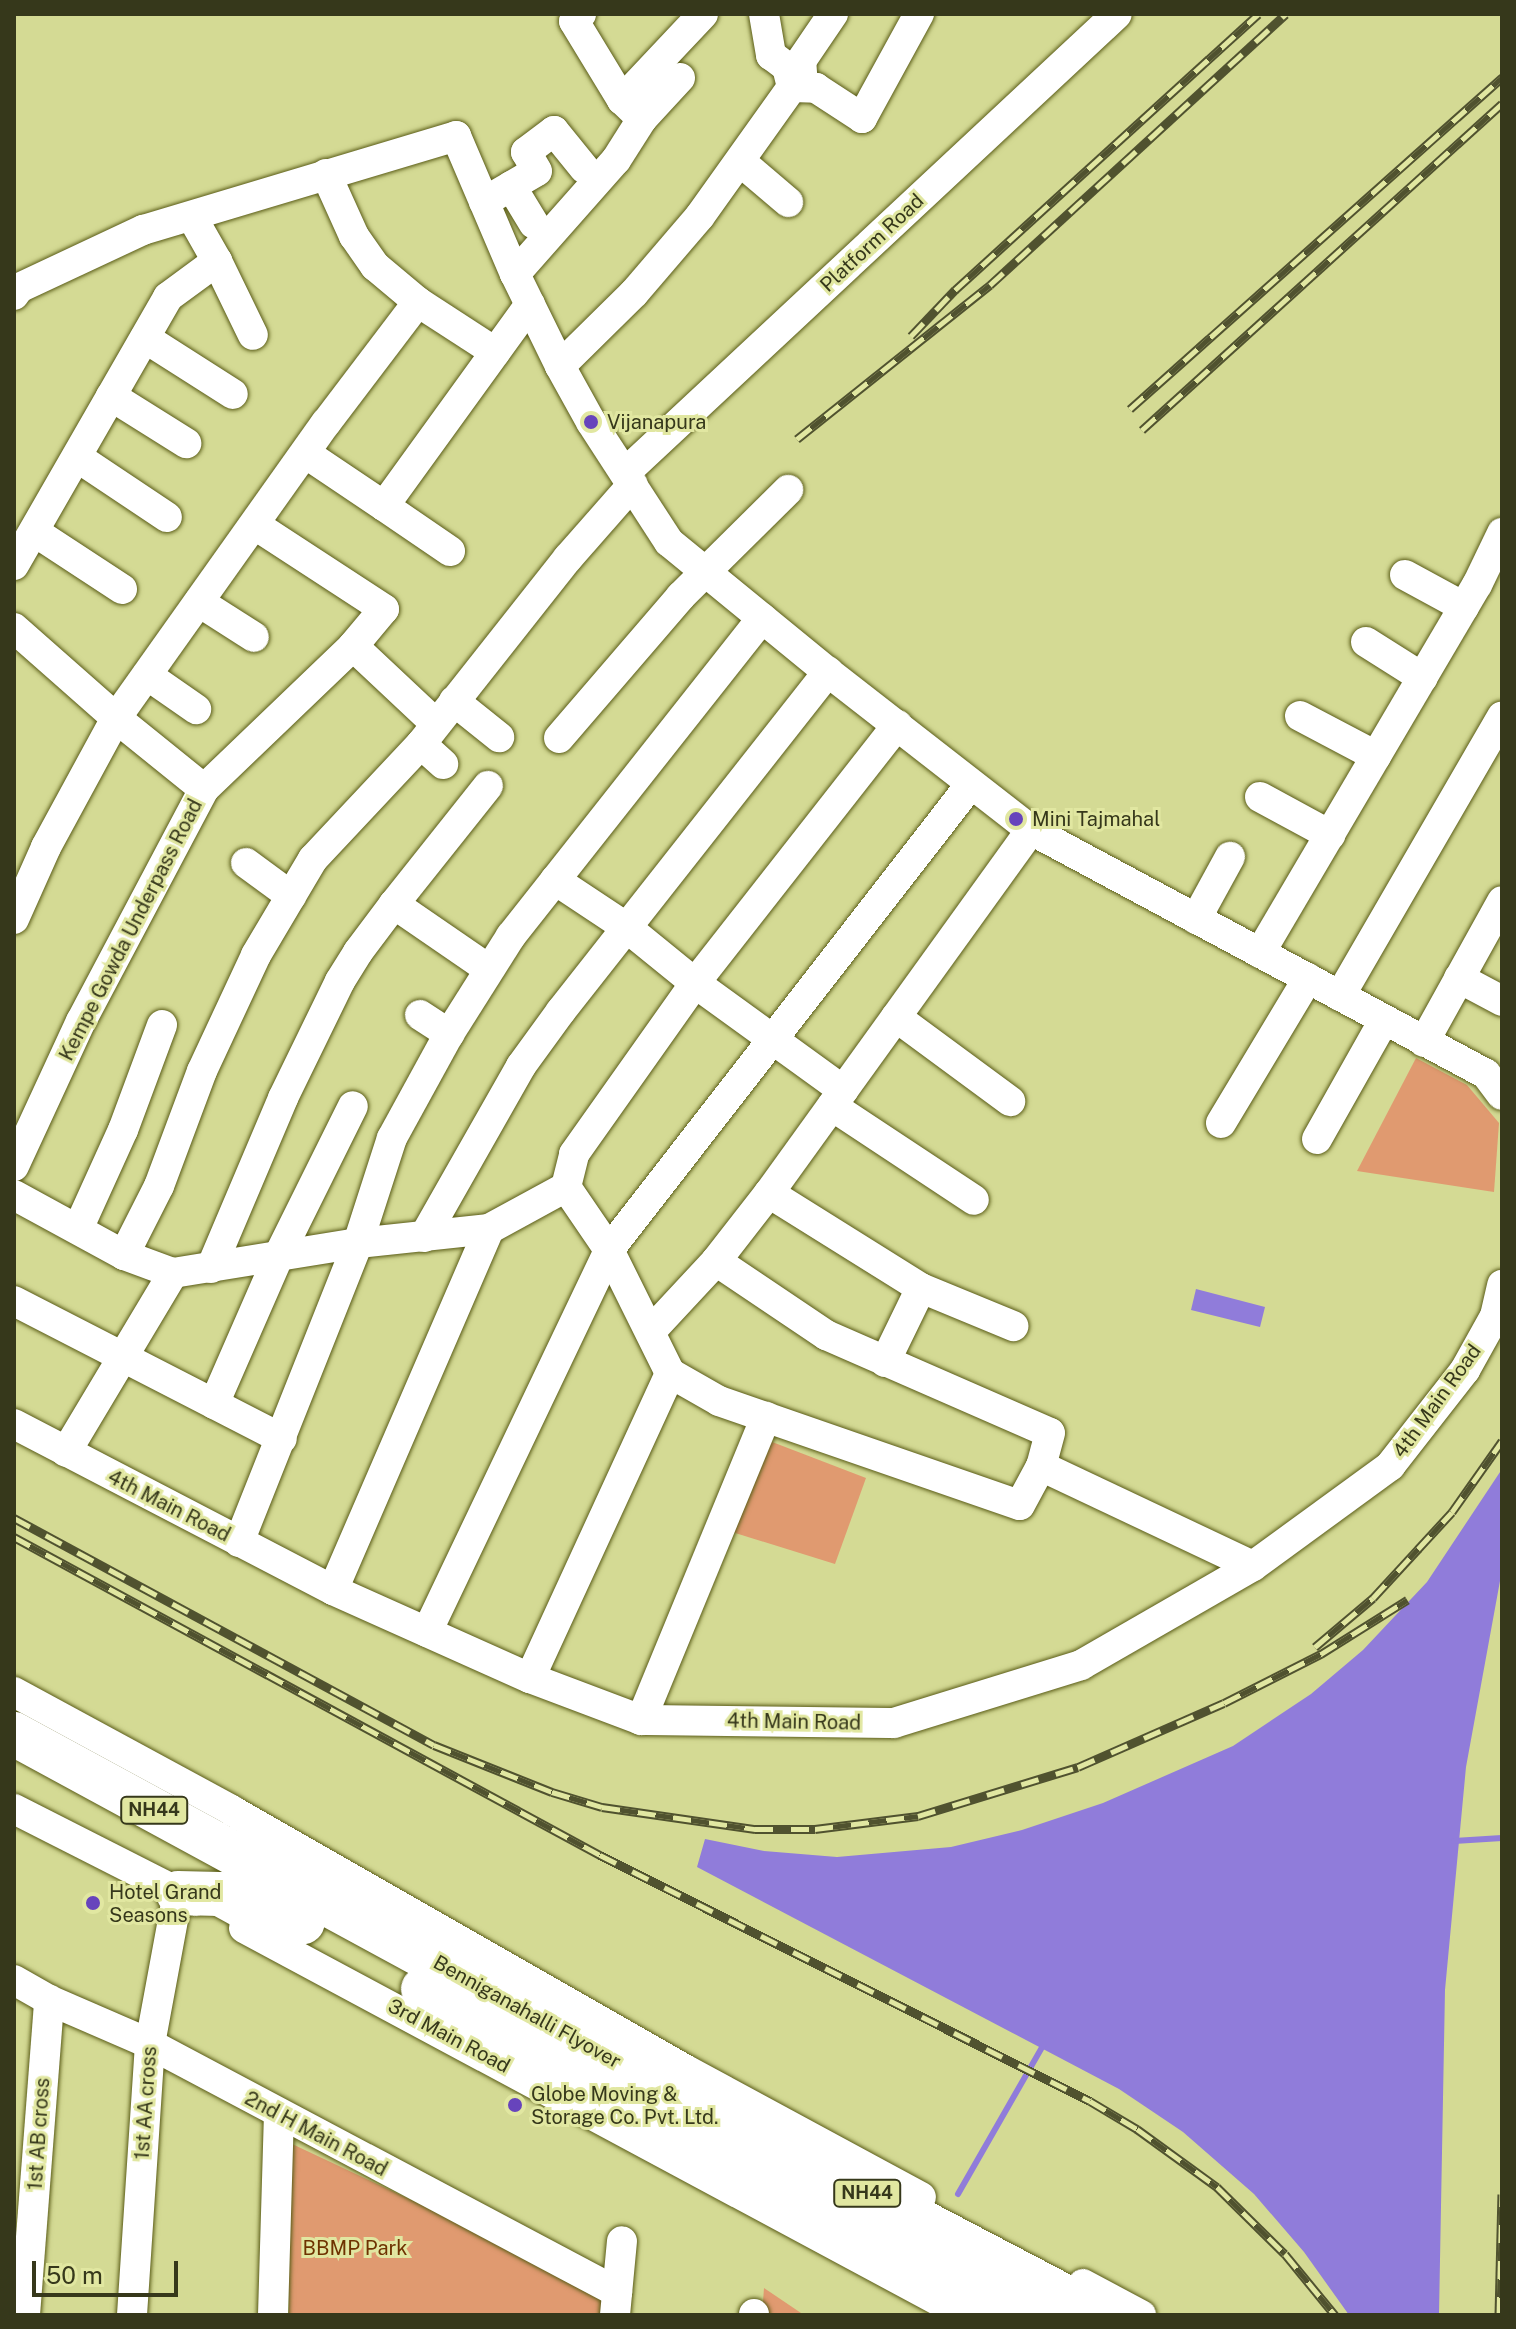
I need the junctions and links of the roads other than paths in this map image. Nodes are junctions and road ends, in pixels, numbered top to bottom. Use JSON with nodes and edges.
{"nodes":[{"id":1,"x":581,"y":14,"type":"edge"},
{"id":2,"x":703,"y":14,"type":"edge"},
{"id":3,"x":764,"y":14,"type":"edge"},
{"id":4,"x":833,"y":14,"type":"edge"},
{"id":5,"x":919,"y":14,"type":"edge"},
{"id":6,"x":1117,"y":14,"type":"edge"},
{"id":7,"x":680,"y":78,"type":"dead end"},
{"id":8,"x":798,"y":87,"type":"junction"},
{"id":9,"x":632,"y":110,"type":"junction"},
{"id":10,"x":741,"y":162,"type":"junction"},
{"id":11,"x":584,"y":168,"type":"dead end"},
{"id":12,"x":326,"y":174,"type":"junction"},
{"id":13,"x":511,"y":186,"type":"junction"},
{"id":14,"x":484,"y":202,"type":"junction"},
{"id":15,"x":788,"y":202,"type":"dead end"},
{"id":16,"x":192,"y":217,"type":"junction"},
{"id":17,"x":534,"y":224,"type":"dead end"},
{"id":18,"x":217,"y":261,"type":"junction"},
{"id":19,"x":515,"y":274,"type":"junction"},
{"id":20,"x":14,"y":295,"type":"edge"},
{"id":21,"x":418,"y":302,"type":"junction"},
{"id":22,"x":530,"y":304,"type":"junction"},
{"id":23,"x":253,"y":335,"type":"dead end"},
{"id":24,"x":145,"y":338,"type":"junction"},
{"id":25,"x":495,"y":352,"type":"junction"},
{"id":26,"x":560,"y":366,"type":"junction"},
{"id":27,"x":233,"y":394,"type":"dead end"},
{"id":28,"x":111,"y":396,"type":"junction"},
{"id":29,"x":186,"y":443,"type":"dead end"},
{"id":30,"x":305,"y":453,"type":"junction"},
{"id":31,"x":77,"y":457,"type":"junction"},
{"id":32,"x":630,"y":478,"type":"junction"},
{"id":33,"x":788,"y":490,"type":"dead end"},
{"id":34,"x":384,"y":506,"type":"junction"},
{"id":35,"x":167,"y":517,"type":"dead end"},
{"id":36,"x":255,"y":525,"type":"junction"},
{"id":37,"x":35,"y":532,"type":"junction"},
{"id":38,"x":1502,"y":533,"type":"edge"},
{"id":39,"x":450,"y":551,"type":"dead end"},
{"id":40,"x":14,"y":565,"type":"edge"},
{"id":41,"x":705,"y":572,"type":"junction"},
{"id":42,"x":1405,"y":575,"type":"dead end"},
{"id":43,"x":122,"y":589,"type":"dead end"},
{"id":44,"x":199,"y":602,"type":"junction"},
{"id":45,"x":1464,"y":607,"type":"junction"},
{"id":46,"x":762,"y":618,"type":"junction"},
{"id":47,"x":14,"y":628,"type":"edge"},
{"id":48,"x":254,"y":637,"type":"dead end"},
{"id":49,"x":1366,"y":642,"type":"dead end"},
{"id":50,"x":353,"y":646,"type":"junction"},
{"id":51,"x":828,"y":672,"type":"junction"},
{"id":52,"x":147,"y":675,"type":"junction"},
{"id":53,"x":1423,"y":678,"type":"junction"},
{"id":54,"x":196,"y":709,"type":"dead end"},
{"id":55,"x":1300,"y":716,"type":"dead end"},
{"id":56,"x":1502,"y":717,"type":"edge"},
{"id":57,"x":116,"y":718,"type":"junction"},
{"id":58,"x":437,"y":723,"type":"junction"},
{"id":59,"x":897,"y":725,"type":"junction"},
{"id":60,"x":499,"y":737,"type":"dead end"},
{"id":61,"x":559,"y":738,"type":"dead end"},
{"id":62,"x":1376,"y":756,"type":"junction"},
{"id":63,"x":443,"y":764,"type":"dead end"},
{"id":64,"x":971,"y":784,"type":"junction"},
{"id":65,"x":488,"y":786,"type":"dead end"},
{"id":66,"x":204,"y":789,"type":"junction"},
{"id":67,"x":1260,"y":797,"type":"dead end"},
{"id":68,"x":1031,"y":830,"type":"junction"},
{"id":69,"x":1330,"y":835,"type":"junction"},
{"id":70,"x":1230,"y":857,"type":"dead end"},
{"id":71,"x":246,"y":863,"type":"dead end"},
{"id":72,"x":555,"y":880,"type":"junction"},
{"id":73,"x":291,"y":896,"type":"junction"},
{"id":74,"x":1502,"y":901,"type":"edge"},
{"id":75,"x":394,"y":904,"type":"junction"},
{"id":76,"x":14,"y":919,"type":"edge"},
{"id":77,"x":1196,"y":919,"type":"junction"},
{"id":78,"x":626,"y":927,"type":"junction"},
{"id":79,"x":1260,"y":953,"type":"junction"},
{"id":80,"x":487,"y":968,"type":"junction"},
{"id":81,"x":1308,"y":978,"type":"junction"},
{"id":82,"x":1459,"y":978,"type":"junction"},
{"id":83,"x":695,"y":983,"type":"junction"},
{"id":84,"x":1340,"y":996,"type":"junction"},
{"id":85,"x":1502,"y":1001,"type":"edge"},
{"id":86,"x":420,"y":1015,"type":"dead end"},
{"id":87,"x":896,"y":1017,"type":"junction"},
{"id":88,"x":1384,"y":1020,"type":"junction"},
{"id":89,"x":162,"y":1025,"type":"dead end"},
{"id":90,"x":449,"y":1034,"type":"junction"},
{"id":91,"x":770,"y":1039,"type":"junction"},
{"id":92,"x":1424,"y":1042,"type":"junction"},
{"id":93,"x":1502,"y":1095,"type":"edge"},
{"id":94,"x":837,"y":1098,"type":"junction"},
{"id":95,"x":1010,"y":1101,"type":"dead end"},
{"id":96,"x":353,"y":1106,"type":"dead end"},
{"id":97,"x":1221,"y":1123,"type":"dead end"},
{"id":98,"x":1317,"y":1139,"type":"dead end"},
{"id":99,"x":14,"y":1166,"type":"edge"},
{"id":100,"x":566,"y":1187,"type":"junction"},
{"id":101,"x":769,"y":1193,"type":"junction"},
{"id":102,"x":14,"y":1195,"type":"edge"},
{"id":103,"x":974,"y":1200,"type":"dead end"},
{"id":104,"x":78,"y":1229,"type":"junction"},
{"id":105,"x":489,"y":1229,"type":"junction"},
{"id":106,"x":424,"y":1237,"type":"junction"},
{"id":107,"x":358,"y":1243,"type":"junction"},
{"id":108,"x":609,"y":1250,"type":"junction"},
{"id":109,"x":124,"y":1255,"type":"junction"},
{"id":110,"x":279,"y":1255,"type":"junction"},
{"id":111,"x":716,"y":1261,"type":"junction"},
{"id":112,"x":211,"y":1268,"type":"junction"},
{"id":113,"x":173,"y":1273,"type":"junction"},
{"id":114,"x":1502,"y":1285,"type":"edge"},
{"id":115,"x":921,"y":1288,"type":"junction"},
{"id":116,"x":14,"y":1301,"type":"edge"},
{"id":117,"x":1013,"y":1326,"type":"dead end"},
{"id":118,"x":651,"y":1331,"type":"junction"},
{"id":119,"x":123,"y":1357,"type":"junction"},
{"id":120,"x":885,"y":1362,"type":"junction"},
{"id":121,"x":670,"y":1373,"type":"junction"},
{"id":122,"x":214,"y":1404,"type":"junction"},
{"id":123,"x":766,"y":1417,"type":"junction"},
{"id":124,"x":14,"y":1424,"type":"edge"},
{"id":125,"x":282,"y":1439,"type":"junction"},
{"id":126,"x":66,"y":1452,"type":"junction"},
{"id":127,"x":1041,"y":1466,"type":"junction"},
{"id":128,"x":239,"y":1542,"type":"junction"},
{"id":129,"x":1253,"y":1566,"type":"junction"},
{"id":130,"x":333,"y":1590,"type":"junction"},
{"id":131,"x":427,"y":1632,"type":"junction"},
{"id":132,"x":530,"y":1678,"type":"junction"},
{"id":133,"x":14,"y":1692,"type":"edge"},
{"id":134,"x":641,"y":1720,"type":"junction"},
{"id":135,"x":14,"y":1734,"type":"edge"},
{"id":136,"x":14,"y":1765,"type":"edge"},
{"id":137,"x":14,"y":1809,"type":"edge"},
{"id":138,"x":222,"y":1826,"type":"junction"},
{"id":139,"x":303,"y":1888,"type":"junction"},
{"id":140,"x":178,"y":1893,"type":"junction"},
{"id":141,"x":14,"y":1980,"type":"edge"},
{"id":142,"x":49,"y":2000,"type":"junction"},
{"id":143,"x":150,"y":2044,"type":"junction"},
{"id":144,"x":624,"y":2084,"type":"junction"},
{"id":145,"x":279,"y":2115,"type":"junction"},
{"id":146,"x":622,"y":2241,"type":"dead end"},
{"id":147,"x":616,"y":2303,"type":"edge"},
{"id":148,"x":25,"y":2315,"type":"edge"},
{"id":149,"x":132,"y":2315,"type":"edge"},
{"id":150,"x":273,"y":2315,"type":"edge"},
{"id":151,"x":965,"y":2315,"type":"edge"},
{"id":152,"x":1030,"y":2315,"type":"edge"},
{"id":153,"x":1100,"y":2315,"type":"edge"},
{"id":154,"x":1141,"y":2315,"type":"edge"}],
"edges":[{"from":1,"to":9,"type":"street"},
{"from":2,"to":9,"type":"street"},
{"from":3,"to":8,"type":"street"},
{"from":4,"to":8,"type":"street"},
{"from":5,"to":8,"type":"street"},
{"from":6,"to":32,"type":"street","name":"Platform Road"},
{"from":7,"to":9,"type":"street"},
{"from":8,"to":10,"type":"street"},
{"from":9,"to":19,"type":"street"},
{"from":10,"to":15,"type":"street"},
{"from":10,"to":26,"type":"street"},
{"from":11,"to":13,"type":"street"},
{"from":12,"to":14,"type":"street"},
{"from":12,"to":16,"type":"street"},
{"from":12,"to":21,"type":"street"},
{"from":13,"to":14,"type":"street"},
{"from":13,"to":17,"type":"street"},
{"from":14,"to":19,"type":"street"},
{"from":16,"to":18,"type":"street"},
{"from":16,"to":20,"type":"street"},
{"from":18,"to":23,"type":"street"},
{"from":18,"to":24,"type":"street"},
{"from":19,"to":22,"type":"street"},
{"from":21,"to":25,"type":"street"},
{"from":21,"to":30,"type":"street"},
{"from":22,"to":25,"type":"street"},
{"from":22,"to":26,"type":"street"},
{"from":24,"to":27,"type":"street"},
{"from":24,"to":28,"type":"street"},
{"from":25,"to":34,"type":"street"},
{"from":26,"to":32,"type":"street"},
{"from":28,"to":29,"type":"street"},
{"from":28,"to":31,"type":"street"},
{"from":30,"to":34,"type":"street"},
{"from":30,"to":36,"type":"street"},
{"from":31,"to":35,"type":"street"},
{"from":31,"to":37,"type":"street"},
{"from":32,"to":41,"type":"street"},
{"from":32,"to":58,"type":"street","name":"Platform Road"},
{"from":33,"to":41,"type":"street"},
{"from":34,"to":39,"type":"street"},
{"from":36,"to":44,"type":"street"},
{"from":36,"to":50,"type":"street"},
{"from":37,"to":40,"type":"street"},
{"from":37,"to":43,"type":"street"},
{"from":38,"to":45,"type":"street"},
{"from":41,"to":46,"type":"street"},
{"from":41,"to":61,"type":"street"},
{"from":42,"to":45,"type":"street"},
{"from":44,"to":48,"type":"street"},
{"from":44,"to":52,"type":"street"},
{"from":45,"to":53,"type":"street"},
{"from":46,"to":51,"type":"street"},
{"from":46,"to":72,"type":"street"},
{"from":47,"to":57,"type":"street","name":"Kempe Gowda Underpass Road"},
{"from":49,"to":53,"type":"street"},
{"from":50,"to":58,"type":"street"},
{"from":50,"to":66,"type":"street"},
{"from":51,"to":59,"type":"street"},
{"from":51,"to":78,"type":"street"},
{"from":52,"to":54,"type":"street"},
{"from":52,"to":57,"type":"street"},
{"from":53,"to":62,"type":"street"},
{"from":55,"to":62,"type":"street"},
{"from":56,"to":84,"type":"street"},
{"from":57,"to":66,"type":"street","name":"Kempe Gowda Underpass Road"},
{"from":57,"to":76,"type":"street"},
{"from":58,"to":60,"type":"street"},
{"from":58,"to":63,"type":"street"},
{"from":58,"to":73,"type":"street","name":"Platform Road"},
{"from":59,"to":64,"type":"street"},
{"from":59,"to":83,"type":"street"},
{"from":62,"to":69,"type":"street"},
{"from":64,"to":68,"type":"street"},
{"from":64,"to":91,"type":"street"},
{"from":65,"to":75,"type":"street"},
{"from":66,"to":99,"type":"street","name":"Kempe Gowda Underpass Road"},
{"from":67,"to":69,"type":"street"},
{"from":68,"to":77,"type":"street"},
{"from":68,"to":87,"type":"street"},
{"from":69,"to":79,"type":"street"},
{"from":70,"to":77,"type":"street"},
{"from":71,"to":73,"type":"street"},
{"from":72,"to":78,"type":"street"},
{"from":72,"to":80,"type":"street"},
{"from":73,"to":109,"type":"street","name":"Platform Road"},
{"from":74,"to":82,"type":"street"},
{"from":75,"to":80,"type":"street"},
{"from":75,"to":112,"type":"street"},
{"from":77,"to":79,"type":"street"},
{"from":78,"to":83,"type":"street"},
{"from":78,"to":106,"type":"street"},
{"from":79,"to":81,"type":"street"},
{"from":80,"to":90,"type":"street"},
{"from":81,"to":84,"type":"street"},
{"from":81,"to":97,"type":"street"},
{"from":82,"to":85,"type":"street"},
{"from":82,"to":92,"type":"street"},
{"from":83,"to":91,"type":"street"},
{"from":83,"to":100,"type":"street"},
{"from":84,"to":88,"type":"street"},
{"from":86,"to":90,"type":"street"},
{"from":87,"to":94,"type":"street"},
{"from":87,"to":95,"type":"street"},
{"from":88,"to":92,"type":"street"},
{"from":88,"to":98,"type":"street"},
{"from":89,"to":104,"type":"street"},
{"from":90,"to":107,"type":"street"},
{"from":91,"to":94,"type":"street"},
{"from":91,"to":108,"type":"street"},
{"from":92,"to":93,"type":"street"},
{"from":94,"to":101,"type":"street"},
{"from":94,"to":103,"type":"street"},
{"from":96,"to":110,"type":"street"},
{"from":100,"to":105,"type":"street"},
{"from":100,"to":108,"type":"street"},
{"from":101,"to":111,"type":"street"},
{"from":101,"to":115,"type":"street"},
{"from":102,"to":104,"type":"street"},
{"from":104,"to":109,"type":"street"},
{"from":105,"to":106,"type":"street"},
{"from":105,"to":130,"type":"street"},
{"from":106,"to":107,"type":"street"},
{"from":107,"to":110,"type":"street"},
{"from":107,"to":125,"type":"street"},
{"from":108,"to":118,"type":"street"},
{"from":108,"to":131,"type":"street"},
{"from":109,"to":113,"type":"street"},
{"from":110,"to":112,"type":"street"},
{"from":110,"to":122,"type":"street"},
{"from":111,"to":118,"type":"street"},
{"from":111,"to":120,"type":"street"},
{"from":112,"to":113,"type":"street"},
{"from":113,"to":119,"type":"street"},
{"from":114,"to":129,"type":"street","name":"4th Main Road"},
{"from":115,"to":117,"type":"street"},
{"from":115,"to":120,"type":"street"},
{"from":116,"to":119,"type":"street"},
{"from":118,"to":121,"type":"street"},
{"from":119,"to":122,"type":"street"},
{"from":119,"to":126,"type":"street"},
{"from":120,"to":127,"type":"street"},
{"from":121,"to":123,"type":"street"},
{"from":121,"to":132,"type":"street"},
{"from":122,"to":125,"type":"street"},
{"from":123,"to":127,"type":"street"},
{"from":123,"to":134,"type":"street"},
{"from":124,"to":126,"type":"street","name":"4th Main Road"},
{"from":125,"to":128,"type":"street"},
{"from":126,"to":128,"type":"street","name":"4th Main Road"},
{"from":127,"to":129,"type":"street"},
{"from":128,"to":130,"type":"street","name":"4th Main Road"},
{"from":129,"to":134,"type":"street","name":"4th Main Road"},
{"from":130,"to":131,"type":"street","name":"4th Main Road"},
{"from":131,"to":132,"type":"street","name":"4th Main Road"},
{"from":132,"to":134,"type":"street","name":"4th Main Road"},
{"from":133,"to":138,"type":"street"},
{"from":135,"to":138,"type":"highway","number":"NH44"},
{"from":136,"to":139,"type":"highway","number":"NH44"},
{"from":137,"to":140,"type":"street","name":"3rd Main Road"},
{"from":138,"to":139,"type":"highway","number":"NH44"},
{"from":139,"to":140,"type":"highway"},
{"from":139,"to":144,"type":"highway","name":"Benniganahalli Flyover","number":"NH44"},
{"from":139,"to":154,"type":"street"},
{"from":140,"to":143,"type":"street","name":"1st AA cross"},
{"from":140,"to":151,"type":"street","name":"3rd Main Road"},
{"from":141,"to":142,"type":"street","name":"2nd H Main Road"},
{"from":142,"to":143,"type":"street","name":"2nd H Main Road"},
{"from":142,"to":148,"type":"street","name":"1st AB cross"},
{"from":143,"to":145,"type":"street","name":"2nd H Main Road"},
{"from":143,"to":149,"type":"street","name":"1st AA cross"},
{"from":144,"to":152,"type":"highway","name":"Benniganahalli Flyover","number":"NH44"},
{"from":144,"to":153,"type":"highway","name":"Benniganahalli Flyover","number":"NH44"},
{"from":145,"to":147,"type":"street","name":"2nd H Main Road"},
{"from":145,"to":150,"type":"street"},
{"from":146,"to":147,"type":"street"}]}
